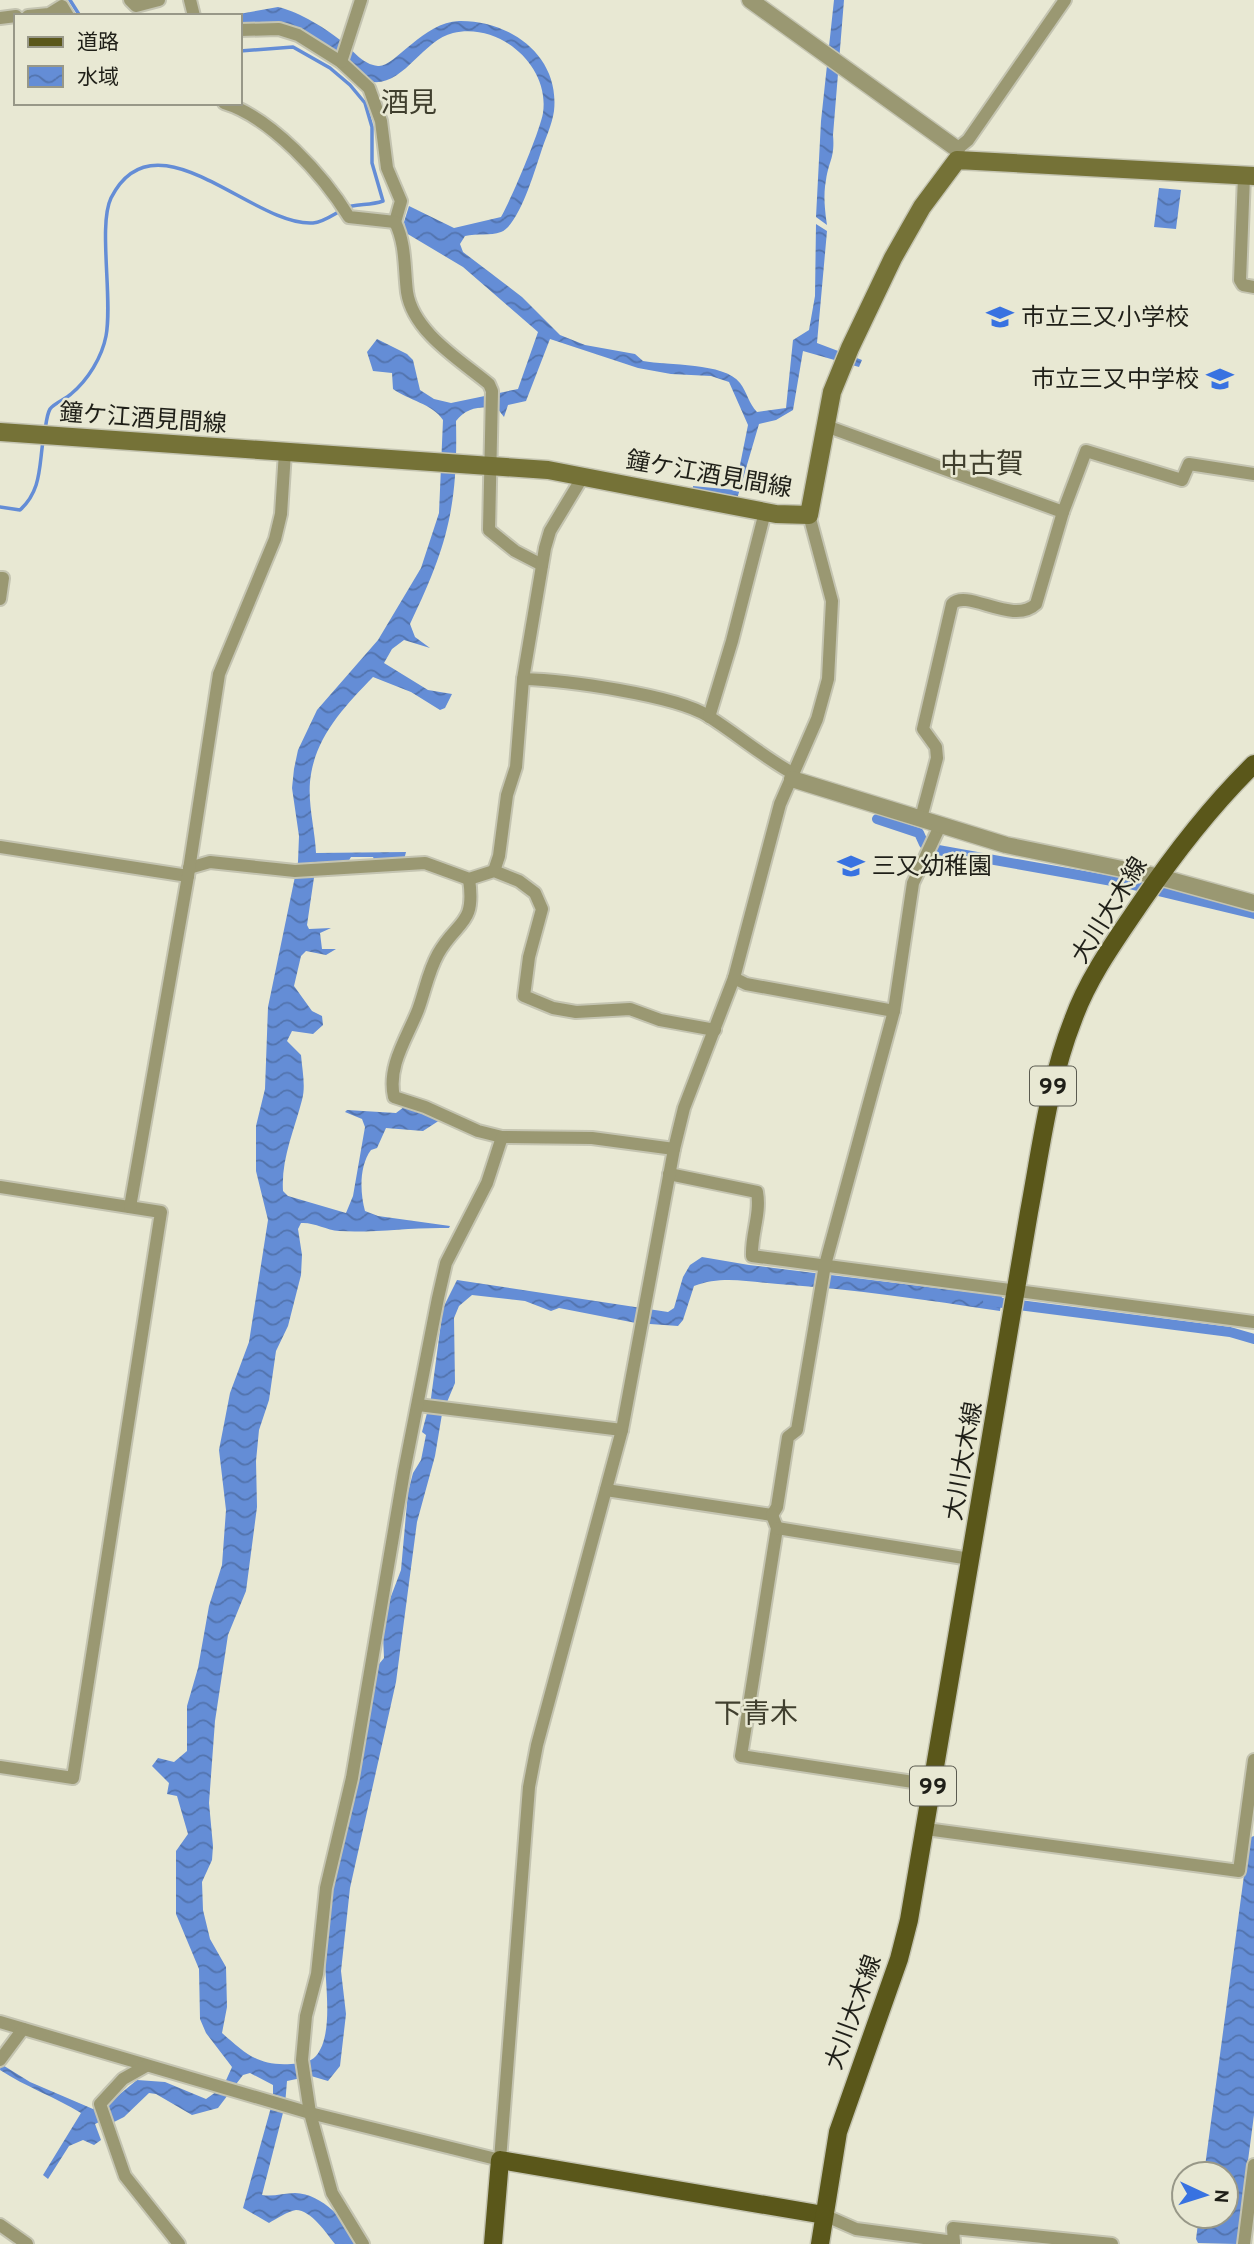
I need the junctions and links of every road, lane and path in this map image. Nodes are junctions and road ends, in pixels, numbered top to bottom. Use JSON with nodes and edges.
{"nodes":[{"id":1,"x":130,"y":0,"type":"edge"},
{"id":2,"x":159,"y":0,"type":"edge"},
{"id":3,"x":361,"y":0,"type":"edge"},
{"id":4,"x":750,"y":0,"type":"edge"},
{"id":5,"x":1065,"y":0,"type":"edge"},
{"id":6,"x":49,"y":14,"type":"edge"},
{"id":7,"x":67,"y":14,"type":"edge"},
{"id":8,"x":242,"y":30,"type":"edge"},
{"id":9,"x":341,"y":62,"type":"junction"},
{"id":10,"x":230,"y":105,"type":"edge"},
{"id":11,"x":957,"y":154,"type":"junction"},
{"id":12,"x":1249,"y":176,"type":"edge"},
{"id":13,"x":395,"y":222,"type":"junction"},
{"id":14,"x":1254,"y":287,"type":"edge"},
{"id":15,"x":826,"y":426,"type":"junction"},
{"id":16,"x":0,"y":432,"type":"edge"},
{"id":17,"x":285,"y":452,"type":"junction"},
{"id":18,"x":489,"y":464,"type":"junction"},
{"id":19,"x":1254,"y":474,"type":"edge"},
{"id":20,"x":582,"y":478,"type":"junction"},
{"id":21,"x":765,"y":512,"type":"junction"},
{"id":22,"x":1063,"y":512,"type":"junction"},
{"id":23,"x":809,"y":515,"type":"junction"},
{"id":24,"x":542,"y":565,"type":"junction"},
{"id":25,"x":0,"y":578,"type":"edge"},
{"id":26,"x":0,"y":599,"type":"edge"},
{"id":27,"x":523,"y":679,"type":"junction"},
{"id":28,"x":709,"y":717,"type":"junction"},
{"id":29,"x":1254,"y":764,"type":"edge"},
{"id":30,"x":793,"y":776,"type":"junction"},
{"id":31,"x":921,"y":818,"type":"junction"},
{"id":32,"x":940,"y":826,"type":"junction"},
{"id":33,"x":0,"y":847,"type":"edge"},
{"id":34,"x":494,"y":871,"type":"junction"},
{"id":35,"x":188,"y":872,"type":"junction"},
{"id":36,"x":468,"y":879,"type":"junction"},
{"id":37,"x":1156,"y":879,"type":"junction"},
{"id":38,"x":1254,"y":903,"type":"edge"},
{"id":39,"x":734,"y":978,"type":"junction"},
{"id":40,"x":894,"y":1010,"type":"junction"},
{"id":41,"x":715,"y":1030,"type":"junction"},
{"id":42,"x":502,"y":1137,"type":"junction"},
{"id":43,"x":674,"y":1149,"type":"junction"},
{"id":44,"x":669,"y":1174,"type":"junction"},
{"id":45,"x":0,"y":1187,"type":"edge"},
{"id":46,"x":130,"y":1207,"type":"junction"},
{"id":47,"x":825,"y":1266,"type":"junction"},
{"id":48,"x":1017,"y":1289,"type":"junction"},
{"id":49,"x":1254,"y":1322,"type":"edge"},
{"id":50,"x":421,"y":1405,"type":"junction"},
{"id":51,"x":622,"y":1430,"type":"junction"},
{"id":52,"x":606,"y":1490,"type":"junction"},
{"id":53,"x":772,"y":1515,"type":"junction"},
{"id":54,"x":777,"y":1528,"type":"junction"},
{"id":55,"x":970,"y":1559,"type":"junction"},
{"id":56,"x":1254,"y":1760,"type":"edge"},
{"id":57,"x":0,"y":1767,"type":"edge"},
{"id":58,"x":933,"y":1785,"type":"junction"},
{"id":59,"x":926,"y":1829,"type":"junction"},
{"id":60,"x":1250,"y":1830,"type":"edge"},
{"id":61,"x":0,"y":2022,"type":"edge"},
{"id":62,"x":23,"y":2029,"type":"junction"},
{"id":63,"x":0,"y":2060,"type":"edge"},
{"id":64,"x":146,"y":2066,"type":"junction"},
{"id":65,"x":310,"y":2113,"type":"junction"},
{"id":66,"x":500,"y":2160,"type":"junction"},
{"id":67,"x":1254,"y":2165,"type":"edge"},
{"id":68,"x":824,"y":2215,"type":"junction"},
{"id":69,"x":0,"y":2225,"type":"edge"},
{"id":70,"x":954,"y":2243,"type":"edge"},
{"id":71,"x":27,"y":2244,"type":"edge"},
{"id":72,"x":179,"y":2244,"type":"edge"},
{"id":73,"x":363,"y":2244,"type":"edge"},
{"id":74,"x":493,"y":2244,"type":"edge"},
{"id":75,"x":820,"y":2244,"type":"edge"},
{"id":76,"x":1112,"y":2244,"type":"edge"},
{"id":77,"x":1244,"y":2244,"type":"edge"}],
"edges":[{"from":1,"to":2,"type":"street"},
{"from":3,"to":9,"type":"street"},
{"from":4,"to":11,"type":"street"},
{"from":5,"to":11,"type":"street"},
{"from":6,"to":7,"type":"street"},
{"from":8,"to":9,"type":"street"},
{"from":9,"to":13,"type":"street"},
{"from":10,"to":13,"type":"street"},
{"from":11,"to":12,"type":"main road"},
{"from":11,"to":15,"type":"main road","name":"鐘ケ江酒見間線"},
{"from":12,"to":14,"type":"street"},
{"from":13,"to":18,"type":"street"},
{"from":15,"to":22,"type":"street"},
{"from":15,"to":23,"type":"main road","name":"鐘ケ江酒見間線"},
{"from":16,"to":17,"type":"main road","name":"鐘ケ江酒見間線"},
{"from":17,"to":18,"type":"main road","name":"鐘ケ江酒見間線"},
{"from":17,"to":35,"type":"street"},
{"from":18,"to":20,"type":"main road","name":"鐘ケ江酒見間線"},
{"from":18,"to":24,"type":"street"},
{"from":19,"to":22,"type":"street"},
{"from":20,"to":21,"type":"main road","name":"鐘ケ江酒見間線"},
{"from":20,"to":24,"type":"street"},
{"from":21,"to":23,"type":"main road","name":"鐘ケ江酒見間線"},
{"from":21,"to":28,"type":"street"},
{"from":22,"to":31,"type":"street"},
{"from":23,"to":30,"type":"street"},
{"from":24,"to":27,"type":"street"},
{"from":25,"to":26,"type":"street"},
{"from":27,"to":28,"type":"street"},
{"from":27,"to":34,"type":"street"},
{"from":28,"to":30,"type":"street"},
{"from":29,"to":37,"type":"main road","name":"大川大木線","number":"99"},
{"from":30,"to":31,"type":"street"},
{"from":30,"to":39,"type":"street"},
{"from":31,"to":32,"type":"street"},
{"from":32,"to":37,"type":"street"},
{"from":32,"to":40,"type":"street"},
{"from":33,"to":35,"type":"street"},
{"from":34,"to":36,"type":"street"},
{"from":34,"to":41,"type":"street"},
{"from":35,"to":36,"type":"street"},
{"from":35,"to":46,"type":"street"},
{"from":36,"to":42,"type":"street"},
{"from":37,"to":38,"type":"street"},
{"from":37,"to":48,"type":"main road","name":"大川大木線","number":"99"},
{"from":39,"to":40,"type":"street"},
{"from":39,"to":41,"type":"street"},
{"from":40,"to":47,"type":"street"},
{"from":41,"to":43,"type":"street"},
{"from":42,"to":43,"type":"street"},
{"from":42,"to":50,"type":"street"},
{"from":43,"to":44,"type":"street"},
{"from":44,"to":47,"type":"street"},
{"from":44,"to":51,"type":"street"},
{"from":45,"to":46,"type":"street"},
{"from":46,"to":57,"type":"street"},
{"from":47,"to":48,"type":"street"},
{"from":47,"to":53,"type":"street"},
{"from":48,"to":49,"type":"street"},
{"from":48,"to":55,"type":"main road","name":"大川大木線","number":"99"},
{"from":50,"to":51,"type":"street"},
{"from":50,"to":65,"type":"street"},
{"from":51,"to":52,"type":"street"},
{"from":52,"to":53,"type":"street"},
{"from":52,"to":66,"type":"street"},
{"from":53,"to":54,"type":"street"},
{"from":54,"to":55,"type":"street"},
{"from":54,"to":58,"type":"street"},
{"from":55,"to":58,"type":"main road","name":"大川大木線","number":"99"},
{"from":56,"to":60,"type":"street"},
{"from":58,"to":59,"type":"main road","name":"大川大木線","number":"99"},
{"from":59,"to":60,"type":"street"},
{"from":59,"to":68,"type":"main road","name":"大川大木線","number":"99"},
{"from":61,"to":62,"type":"street"},
{"from":62,"to":63,"type":"street"},
{"from":62,"to":64,"type":"street"},
{"from":64,"to":65,"type":"street"},
{"from":64,"to":72,"type":"street"},
{"from":65,"to":66,"type":"street"},
{"from":65,"to":73,"type":"street"},
{"from":66,"to":68,"type":"main road"},
{"from":66,"to":74,"type":"main road"},
{"from":67,"to":77,"type":"street"},
{"from":68,"to":70,"type":"street"},
{"from":68,"to":75,"type":"main road","name":"大川大木線","number":"99"},
{"from":69,"to":71,"type":"street"},
{"from":70,"to":76,"type":"street"}]}
